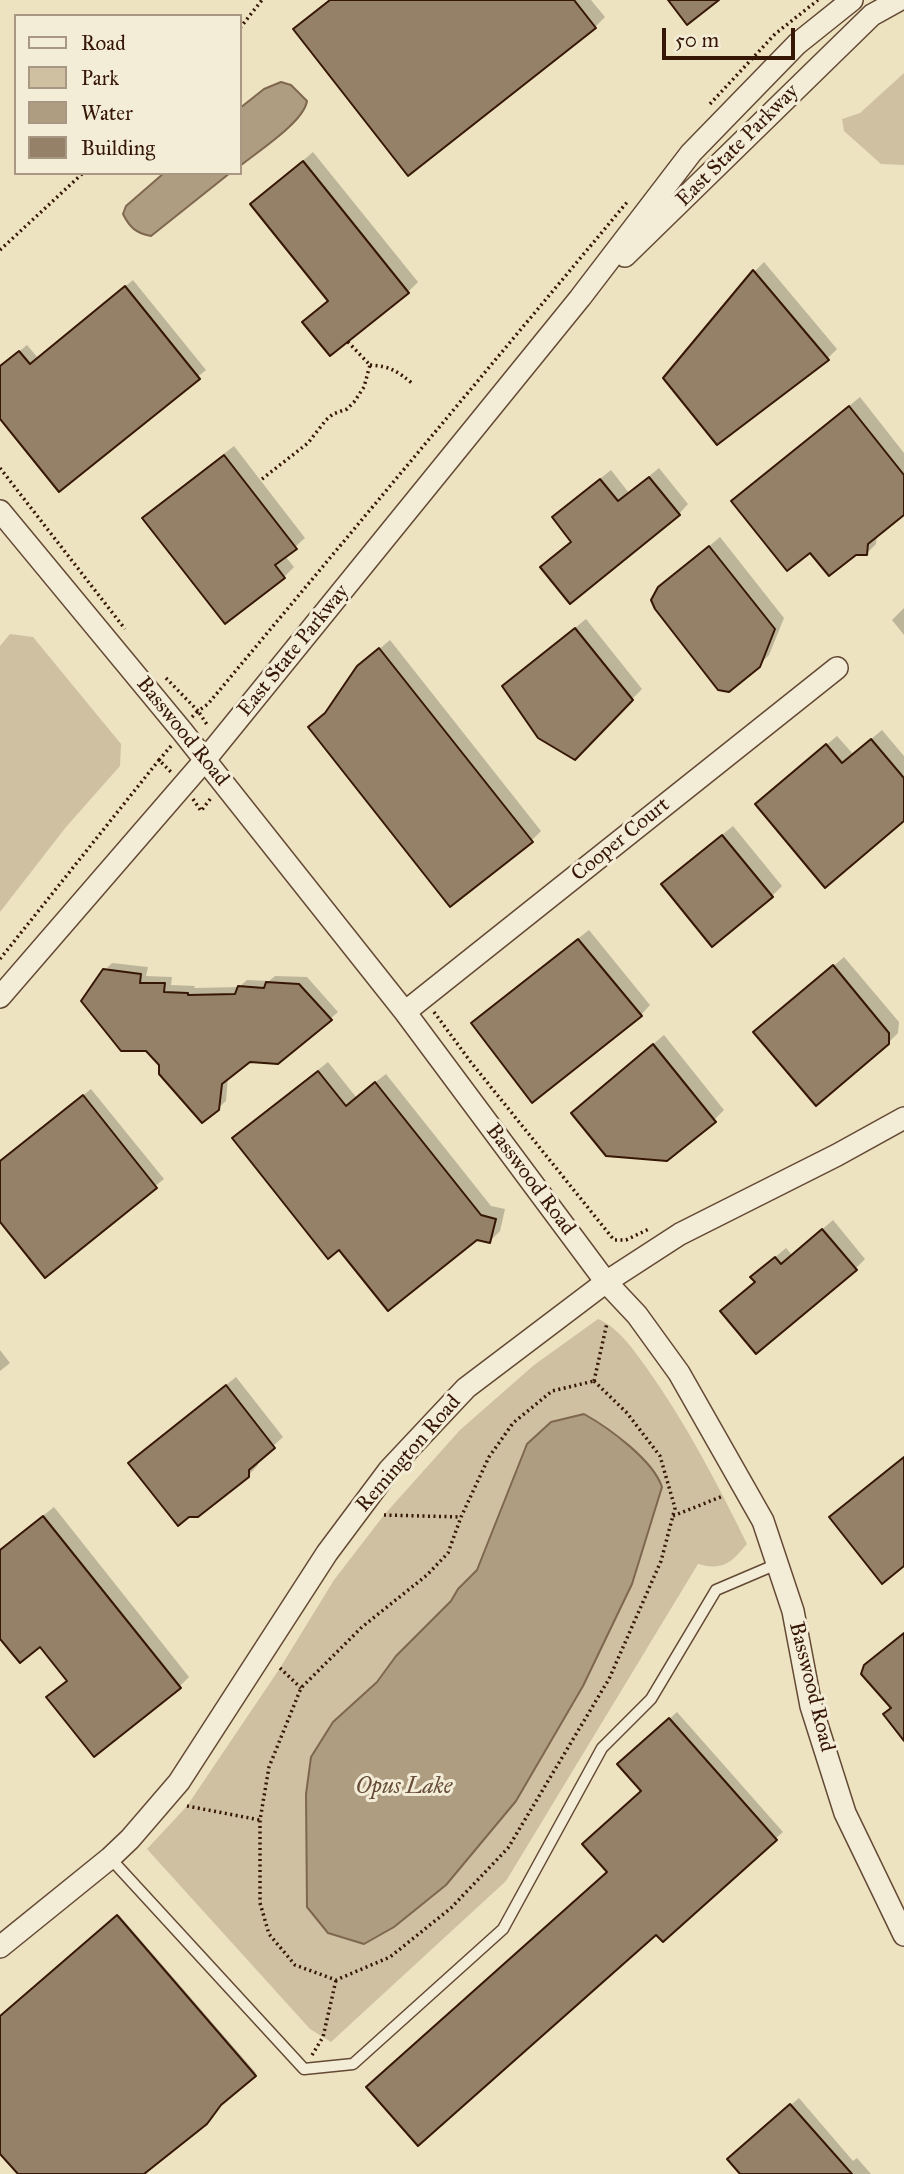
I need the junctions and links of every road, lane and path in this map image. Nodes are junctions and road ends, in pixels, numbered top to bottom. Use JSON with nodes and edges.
{"nodes":[{"id":1,"x":262,"y":0,"type":"edge"},
{"id":2,"x":818,"y":0,"type":"edge"},
{"id":3,"x":852,"y":0,"type":"edge"},
{"id":4,"x":899,"y":0,"type":"edge"},
{"id":5,"x":242,"y":25,"type":"edge"},
{"id":6,"x":709,"y":105,"type":"dead end"},
{"id":7,"x":81,"y":175,"type":"edge"},
{"id":8,"x":632,"y":196,"type":"dead end"},
{"id":9,"x":0,"y":250,"type":"edge"},
{"id":10,"x":580,"y":298,"type":"junction"},
{"id":11,"x":348,"y":342,"type":"dead end"},
{"id":12,"x":370,"y":365,"type":"junction"},
{"id":13,"x":413,"y":384,"type":"dead end"},
{"id":14,"x":0,"y":468,"type":"edge"},
{"id":15,"x":262,"y":480,"type":"dead end"},
{"id":16,"x":0,"y":511,"type":"edge"},
{"id":17,"x":131,"y":636,"type":"dead end"},
{"id":18,"x":837,"y":668,"type":"dead end"},
{"id":19,"x":165,"y":677,"type":"dead end"},
{"id":20,"x":159,"y":760,"type":"dead end"},
{"id":21,"x":205,"y":760,"type":"junction"},
{"id":22,"x":0,"y":958,"type":"edge"},
{"id":23,"x":0,"y":997,"type":"edge"},
{"id":24,"x":405,"y":1012,"type":"junction"},
{"id":25,"x":904,"y":1118,"type":"edge"},
{"id":26,"x":606,"y":1282,"type":"junction"},
{"id":27,"x":607,"y":1323,"type":"dead end"},
{"id":28,"x":594,"y":1381,"type":"junction"},
{"id":29,"x":723,"y":1496,"type":"dead end"},
{"id":30,"x":384,"y":1515,"type":"dead end"},
{"id":31,"x":673,"y":1516,"type":"junction"},
{"id":32,"x":461,"y":1517,"type":"junction"},
{"id":33,"x":777,"y":1564,"type":"junction"},
{"id":34,"x":281,"y":1668,"type":"dead end"},
{"id":35,"x":301,"y":1688,"type":"junction"},
{"id":36,"x":187,"y":1806,"type":"dead end"},
{"id":37,"x":260,"y":1821,"type":"junction"},
{"id":38,"x":110,"y":1858,"type":"junction"},
{"id":39,"x":904,"y":1935,"type":"edge"},
{"id":40,"x":0,"y":1947,"type":"edge"},
{"id":41,"x":336,"y":1980,"type":"junction"},
{"id":42,"x":304,"y":2069,"type":"junction"}],
"edges":[{"from":1,"to":5,"type":"path"},
{"from":2,"to":6,"type":"path"},
{"from":3,"to":10,"type":"street","name":"East State Parkway"},
{"from":4,"to":10,"type":"street","name":"East State Parkway"},
{"from":7,"to":9,"type":"path"},
{"from":8,"to":19,"type":"path"},
{"from":10,"to":21,"type":"street","name":"East State Parkway"},
{"from":11,"to":12,"type":"path"},
{"from":12,"to":13,"type":"path"},
{"from":12,"to":15,"type":"path"},
{"from":14,"to":17,"type":"path"},
{"from":16,"to":21,"type":"street","name":"Basswood Road"},
{"from":18,"to":24,"type":"street","name":"Cooper Court"},
{"from":20,"to":22,"type":"path"},
{"from":21,"to":23,"type":"street","name":"East State Parkway"},
{"from":21,"to":24,"type":"street","name":"Basswood Road"},
{"from":24,"to":26,"type":"street","name":"Basswood Road"},
{"from":25,"to":26,"type":"street","name":"Remington Road"},
{"from":26,"to":33,"type":"street","name":"Basswood Road"},
{"from":26,"to":38,"type":"street","name":"Remington Road"},
{"from":27,"to":28,"type":"path"},
{"from":28,"to":31,"type":"path"},
{"from":28,"to":32,"type":"path"},
{"from":29,"to":31,"type":"path"},
{"from":30,"to":32,"type":"path"},
{"from":31,"to":41,"type":"path"},
{"from":32,"to":35,"type":"path"},
{"from":33,"to":39,"type":"street","name":"Basswood Road"},
{"from":33,"to":42,"type":"lane"},
{"from":34,"to":35,"type":"path"},
{"from":35,"to":37,"type":"path"},
{"from":36,"to":37,"type":"path"},
{"from":37,"to":41,"type":"path"},
{"from":38,"to":40,"type":"street","name":"Remington Road"},
{"from":38,"to":42,"type":"lane"},
{"from":41,"to":42,"type":"path"}]}
